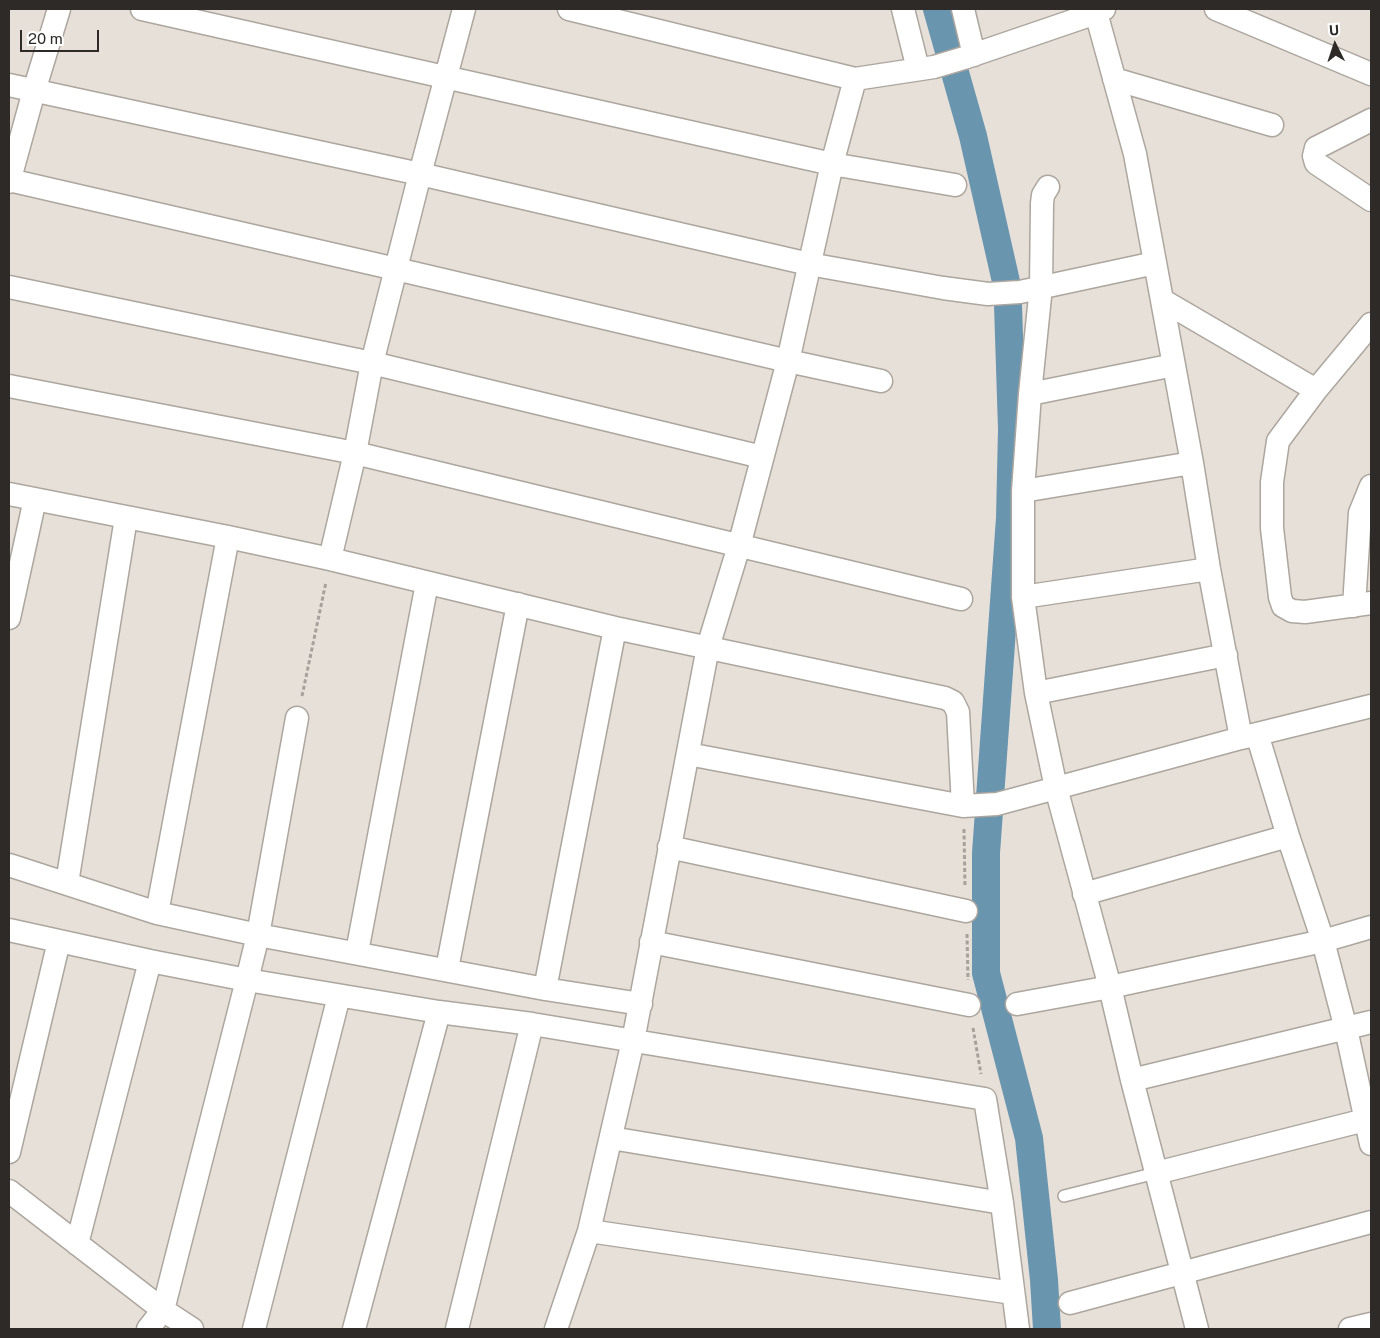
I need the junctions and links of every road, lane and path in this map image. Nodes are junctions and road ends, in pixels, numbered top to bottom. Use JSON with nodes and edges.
{"nodes":[{"id":1,"x":59,"y":9,"type":"edge"},
{"id":2,"x":142,"y":9,"type":"edge"},
{"id":3,"x":464,"y":9,"type":"edge"},
{"id":4,"x":569,"y":9,"type":"edge"},
{"id":5,"x":903,"y":9,"type":"edge"},
{"id":6,"x":963,"y":9,"type":"edge"},
{"id":7,"x":1216,"y":9,"type":"edge"},
{"id":8,"x":1098,"y":10,"type":"edge"},
{"id":9,"x":969,"y":56,"type":"junction"},
{"id":10,"x":926,"y":68,"type":"junction"},
{"id":11,"x":1371,"y":74,"type":"edge"},
{"id":12,"x":446,"y":78,"type":"junction"},
{"id":13,"x":1114,"y":78,"type":"junction"},
{"id":14,"x":856,"y":79,"type":"junction"},
{"id":15,"x":9,"y":85,"type":"edge"},
{"id":16,"x":34,"y":91,"type":"junction"},
{"id":17,"x":1371,"y":120,"type":"edge"},
{"id":18,"x":1272,"y":125,"type":"dead end"},
{"id":19,"x":832,"y":164,"type":"junction"},
{"id":20,"x":420,"y":174,"type":"junction"},
{"id":21,"x":9,"y":181,"type":"edge"},
{"id":22,"x":955,"y":185,"type":"dead end"},
{"id":23,"x":1048,"y":187,"type":"dead end"},
{"id":24,"x":1371,"y":200,"type":"edge"},
{"id":25,"x":1155,"y":263,"type":"junction"},
{"id":26,"x":809,"y":264,"type":"junction"},
{"id":27,"x":396,"y":269,"type":"junction"},
{"id":28,"x":9,"y":287,"type":"edge"},
{"id":29,"x":1041,"y":287,"type":"junction"},
{"id":30,"x":1162,"y":300,"type":"junction"},
{"id":31,"x":1371,"y":324,"type":"edge"},
{"id":32,"x":788,"y":362,"type":"junction"},
{"id":33,"x":372,"y":363,"type":"junction"},
{"id":34,"x":1174,"y":365,"type":"junction"},
{"id":35,"x":881,"y":381,"type":"dead end"},
{"id":36,"x":9,"y":386,"type":"edge"},
{"id":37,"x":1316,"y":390,"type":"junction"},
{"id":38,"x":1030,"y":394,"type":"junction"},
{"id":39,"x":355,"y":453,"type":"junction"},
{"id":40,"x":762,"y":457,"type":"junction"},
{"id":41,"x":1192,"y":463,"type":"junction"},
{"id":42,"x":1371,"y":486,"type":"edge"},
{"id":43,"x":1023,"y":491,"type":"junction"},
{"id":44,"x":9,"y":494,"type":"edge"},
{"id":45,"x":35,"y":499,"type":"junction"},
{"id":46,"x":126,"y":518,"type":"junction"},
{"id":47,"x":228,"y":537,"type":"junction"},
{"id":48,"x":740,"y":546,"type":"junction"},
{"id":49,"x":330,"y":559,"type":"junction"},
{"id":50,"x":1209,"y":569,"type":"junction"},
{"id":51,"x":427,"y":583,"type":"junction"},
{"id":52,"x":1024,"y":597,"type":"junction"},
{"id":53,"x":961,"y":599,"type":"dead end"},
{"id":54,"x":518,"y":604,"type":"junction"},
{"id":55,"x":1363,"y":604,"type":"edge"},
{"id":56,"x":9,"y":618,"type":"edge"},
{"id":57,"x":615,"y":628,"type":"junction"},
{"id":58,"x":708,"y":648,"type":"junction"},
{"id":59,"x":1226,"y":655,"type":"junction"},
{"id":60,"x":1036,"y":693,"type":"junction"},
{"id":61,"x":1371,"y":706,"type":"edge"},
{"id":62,"x":297,"y":718,"type":"joint"},
{"id":63,"x":1249,"y":736,"type":"junction"},
{"id":64,"x":688,"y":754,"type":"junction"},
{"id":65,"x":1056,"y":788,"type":"junction"},
{"id":66,"x":979,"y":805,"type":"junction"},
{"id":67,"x":1288,"y":836,"type":"junction"},
{"id":68,"x":669,"y":847,"type":"junction"},
{"id":69,"x":9,"y":865,"type":"edge"},
{"id":70,"x":67,"y":883,"type":"junction"},
{"id":71,"x":1084,"y":894,"type":"junction"},
{"id":72,"x":966,"y":911,"type":"joint"},
{"id":73,"x":157,"y":913,"type":"junction"},
{"id":74,"x":1371,"y":926,"type":"edge"},
{"id":75,"x":9,"y":930,"type":"edge"},
{"id":76,"x":258,"y":935,"type":"junction"},
{"id":77,"x":58,"y":941,"type":"junction"},
{"id":78,"x":1323,"y":941,"type":"junction"},
{"id":79,"x":651,"y":942,"type":"junction"},
{"id":80,"x":357,"y":952,"type":"junction"},
{"id":81,"x":150,"y":961,"type":"junction"},
{"id":82,"x":447,"y":969,"type":"junction"},
{"id":83,"x":247,"y":980,"type":"junction"},
{"id":84,"x":1110,"y":987,"type":"junction"},
{"id":85,"x":545,"y":989,"type":"junction"},
{"id":86,"x":339,"y":996,"type":"junction"},
{"id":87,"x":641,"y":1004,"type":"junction"},
{"id":88,"x":1017,"y":1004,"type":"dead end"},
{"id":89,"x":969,"y":1005,"type":"dead end"},
{"id":90,"x":438,"y":1012,"type":"junction"},
{"id":91,"x":1371,"y":1022,"type":"edge"},
{"id":92,"x":532,"y":1024,"type":"junction"},
{"id":93,"x":1346,"y":1029,"type":"junction"},
{"id":94,"x":633,"y":1041,"type":"junction"},
{"id":95,"x":1132,"y":1080,"type":"junction"},
{"id":96,"x":1365,"y":1120,"type":"junction"},
{"id":97,"x":611,"y":1138,"type":"junction"},
{"id":98,"x":1371,"y":1144,"type":"edge"},
{"id":99,"x":9,"y":1152,"type":"edge"},
{"id":100,"x":1156,"y":1173,"type":"junction"},
{"id":101,"x":9,"y":1191,"type":"edge"},
{"id":102,"x":1064,"y":1196,"type":"dead end"},
{"id":103,"x":1002,"y":1203,"type":"junction"},
{"id":104,"x":1371,"y":1222,"type":"edge"},
{"id":105,"x":589,"y":1230,"type":"junction"},
{"id":106,"x":77,"y":1244,"type":"junction"},
{"id":107,"x":1182,"y":1274,"type":"junction"},
{"id":108,"x":1013,"y":1293,"type":"junction"},
{"id":109,"x":1070,"y":1303,"type":"dead end"},
{"id":110,"x":163,"y":1310,"type":"junction"},
{"id":111,"x":1371,"y":1324,"type":"edge"},
{"id":112,"x":148,"y":1329,"type":"edge"},
{"id":113,"x":192,"y":1329,"type":"edge"},
{"id":114,"x":254,"y":1329,"type":"edge"},
{"id":115,"x":354,"y":1329,"type":"edge"},
{"id":116,"x":457,"y":1329,"type":"edge"},
{"id":117,"x":556,"y":1329,"type":"edge"},
{"id":118,"x":1018,"y":1329,"type":"edge"},
{"id":119,"x":1197,"y":1329,"type":"edge"},
{"id":120,"x":1350,"y":1329,"type":"edge"}],
"edges":[{"from":1,"to":16,"type":"street"},
{"from":2,"to":12,"type":"street"},
{"from":3,"to":12,"type":"street"},
{"from":4,"to":14,"type":"street"},
{"from":5,"to":10,"type":"street"},
{"from":6,"to":9,"type":"street"},
{"from":7,"to":11,"type":"street"},
{"from":8,"to":9,"type":"street"},
{"from":8,"to":13,"type":"street"},
{"from":9,"to":10,"type":"street"},
{"from":10,"to":14,"type":"street"},
{"from":12,"to":19,"type":"street"},
{"from":12,"to":20,"type":"street"},
{"from":13,"to":18,"type":"street"},
{"from":13,"to":25,"type":"street"},
{"from":14,"to":19,"type":"street"},
{"from":15,"to":16,"type":"street"},
{"from":16,"to":20,"type":"street"},
{"from":16,"to":21,"type":"street"},
{"from":17,"to":24,"type":"street"},
{"from":19,"to":22,"type":"street"},
{"from":19,"to":26,"type":"street"},
{"from":20,"to":26,"type":"street"},
{"from":20,"to":27,"type":"street"},
{"from":21,"to":27,"type":"street"},
{"from":23,"to":29,"type":"street"},
{"from":25,"to":29,"type":"street"},
{"from":25,"to":30,"type":"street"},
{"from":26,"to":29,"type":"street"},
{"from":26,"to":32,"type":"street"},
{"from":27,"to":32,"type":"street"},
{"from":27,"to":33,"type":"street"},
{"from":28,"to":33,"type":"street"},
{"from":29,"to":38,"type":"street"},
{"from":30,"to":34,"type":"street"},
{"from":30,"to":37,"type":"street"},
{"from":31,"to":37,"type":"street"},
{"from":32,"to":35,"type":"street"},
{"from":32,"to":40,"type":"street"},
{"from":33,"to":39,"type":"street"},
{"from":33,"to":40,"type":"street"},
{"from":34,"to":38,"type":"street"},
{"from":34,"to":41,"type":"street"},
{"from":36,"to":39,"type":"street"},
{"from":37,"to":55,"type":"street"},
{"from":38,"to":43,"type":"street"},
{"from":39,"to":48,"type":"street"},
{"from":39,"to":49,"type":"street"},
{"from":40,"to":48,"type":"street"},
{"from":41,"to":43,"type":"street"},
{"from":41,"to":50,"type":"street"},
{"from":42,"to":55,"type":"street"},
{"from":43,"to":52,"type":"street"},
{"from":44,"to":45,"type":"street"},
{"from":45,"to":46,"type":"street"},
{"from":45,"to":56,"type":"street"},
{"from":46,"to":47,"type":"street"},
{"from":46,"to":70,"type":"street"},
{"from":47,"to":49,"type":"street"},
{"from":47,"to":73,"type":"street"},
{"from":48,"to":53,"type":"street"},
{"from":48,"to":58,"type":"street"},
{"from":49,"to":51,"type":"street"},
{"from":49,"to":62,"type":"path"},
{"from":50,"to":52,"type":"street"},
{"from":50,"to":59,"type":"street"},
{"from":51,"to":54,"type":"street"},
{"from":51,"to":80,"type":"street"},
{"from":52,"to":60,"type":"street"},
{"from":54,"to":57,"type":"street"},
{"from":54,"to":82,"type":"street"},
{"from":57,"to":58,"type":"street"},
{"from":57,"to":85,"type":"street"},
{"from":58,"to":64,"type":"street"},
{"from":58,"to":66,"type":"street"},
{"from":59,"to":60,"type":"street"},
{"from":59,"to":63,"type":"street"},
{"from":60,"to":65,"type":"street"},
{"from":61,"to":63,"type":"street"},
{"from":62,"to":76,"type":"street"},
{"from":63,"to":65,"type":"street"},
{"from":63,"to":67,"type":"street"},
{"from":64,"to":66,"type":"street"},
{"from":64,"to":68,"type":"street"},
{"from":65,"to":66,"type":"street"},
{"from":65,"to":71,"type":"street"},
{"from":66,"to":72,"type":"path"},
{"from":67,"to":71,"type":"street"},
{"from":67,"to":78,"type":"street"},
{"from":68,"to":72,"type":"street"},
{"from":68,"to":79,"type":"street"},
{"from":69,"to":70,"type":"street"},
{"from":70,"to":73,"type":"street"},
{"from":71,"to":84,"type":"street"},
{"from":73,"to":76,"type":"street"},
{"from":74,"to":78,"type":"street"},
{"from":75,"to":77,"type":"street"},
{"from":76,"to":80,"type":"street"},
{"from":76,"to":83,"type":"street"},
{"from":77,"to":81,"type":"street"},
{"from":77,"to":99,"type":"street"},
{"from":78,"to":84,"type":"street"},
{"from":78,"to":93,"type":"street"},
{"from":79,"to":87,"type":"street"},
{"from":79,"to":89,"type":"street"},
{"from":80,"to":82,"type":"street"},
{"from":81,"to":83,"type":"street"},
{"from":81,"to":106,"type":"street"},
{"from":82,"to":85,"type":"street"},
{"from":83,"to":86,"type":"street"},
{"from":83,"to":110,"type":"street"},
{"from":84,"to":88,"type":"street"},
{"from":84,"to":95,"type":"street"},
{"from":85,"to":87,"type":"street"},
{"from":86,"to":90,"type":"street"},
{"from":86,"to":114,"type":"street"},
{"from":87,"to":94,"type":"street"},
{"from":90,"to":92,"type":"street"},
{"from":90,"to":115,"type":"street"},
{"from":91,"to":93,"type":"street"},
{"from":92,"to":94,"type":"street"},
{"from":92,"to":116,"type":"street"},
{"from":93,"to":95,"type":"street"},
{"from":93,"to":96,"type":"street"},
{"from":94,"to":97,"type":"street"},
{"from":94,"to":103,"type":"street"},
{"from":95,"to":100,"type":"street"},
{"from":96,"to":98,"type":"street"},
{"from":96,"to":100,"type":"street"},
{"from":97,"to":103,"type":"street"},
{"from":97,"to":105,"type":"street"},
{"from":100,"to":102,"type":"lane"},
{"from":100,"to":107,"type":"street"},
{"from":101,"to":106,"type":"street"},
{"from":103,"to":108,"type":"street"},
{"from":104,"to":107,"type":"street"},
{"from":105,"to":108,"type":"street"},
{"from":105,"to":117,"type":"street"},
{"from":106,"to":110,"type":"street"},
{"from":107,"to":109,"type":"street"},
{"from":107,"to":119,"type":"street"},
{"from":108,"to":118,"type":"street"},
{"from":110,"to":112,"type":"street"},
{"from":110,"to":113,"type":"street"},
{"from":111,"to":120,"type":"street"}]}
